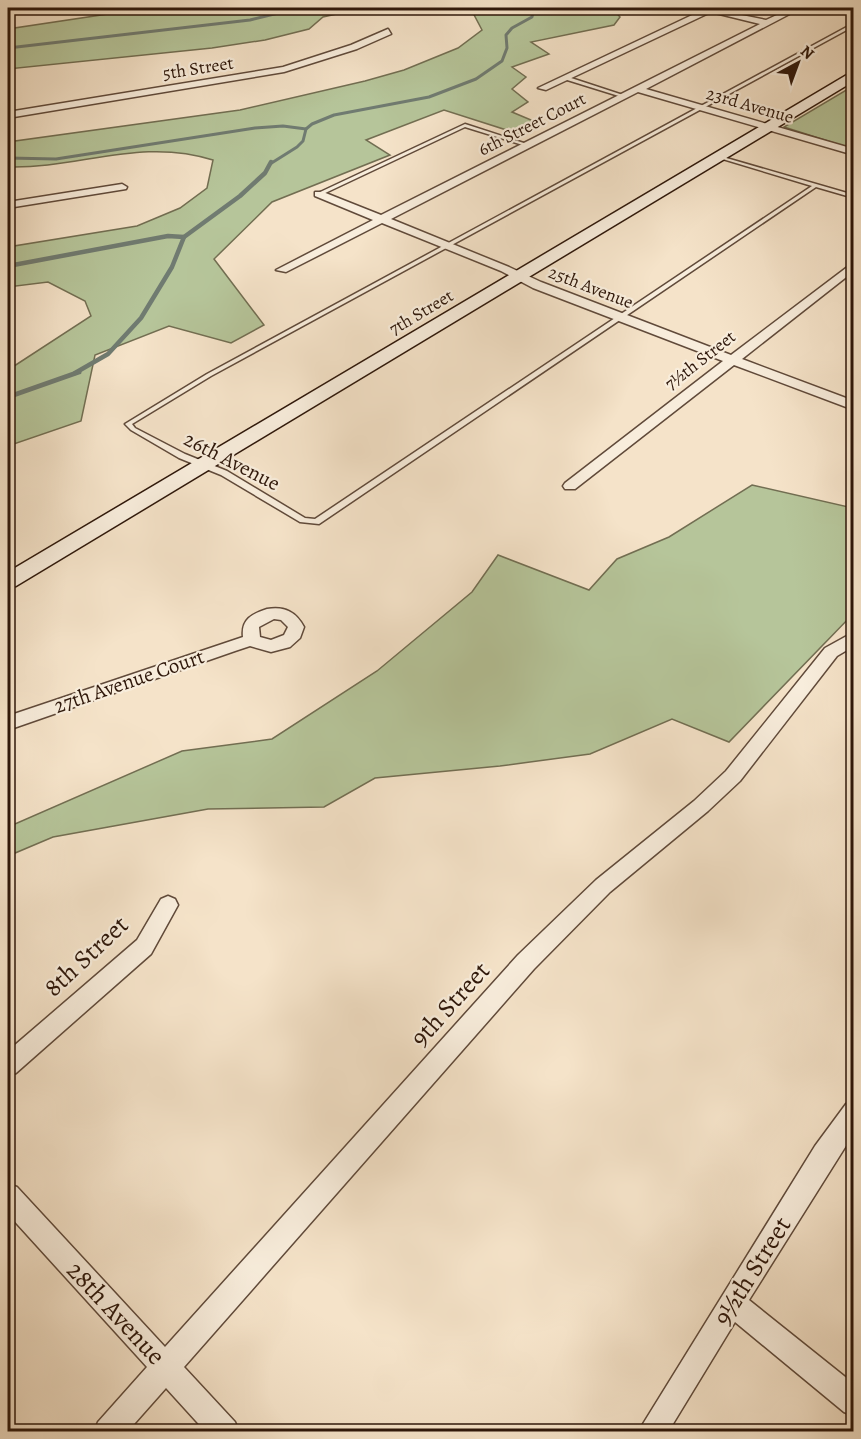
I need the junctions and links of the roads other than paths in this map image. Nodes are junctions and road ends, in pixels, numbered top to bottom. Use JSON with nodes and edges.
{"nodes":[{"id":1,"x":55,"y":8,"type":"edge"},
{"id":2,"x":797,"y":8,"type":"edge"},
{"id":3,"x":8,"y":12,"type":"edge"},
{"id":4,"x":767,"y":23,"type":"junction"},
{"id":5,"x":854,"y":24,"type":"edge"},
{"id":6,"x":388,"y":32,"type":"dead end"},
{"id":7,"x":854,"y":76,"type":"edge"},
{"id":8,"x":566,"y":78,"type":"junction"},
{"id":9,"x":543,"y":88,"type":"dead end"},
{"id":10,"x":637,"y":89,"type":"junction"},
{"id":11,"x":624,"y":96,"type":"junction"},
{"id":12,"x":699,"y":108,"type":"junction"},
{"id":13,"x":8,"y":116,"type":"edge"},
{"id":14,"x":767,"y":128,"type":"junction"},
{"id":15,"x":528,"y":145,"type":"junction"},
{"id":16,"x":854,"y":152,"type":"edge"},
{"id":17,"x":718,"y":156,"type":"junction"},
{"id":18,"x":815,"y":186,"type":"junction"},
{"id":19,"x":122,"y":187,"type":"dead end"},
{"id":20,"x":319,"y":194,"type":"joint"},
{"id":21,"x":854,"y":197,"type":"edge"},
{"id":22,"x":8,"y":205,"type":"edge"},
{"id":23,"x":381,"y":219,"type":"junction"},
{"id":24,"x":448,"y":246,"type":"junction"},
{"id":25,"x":854,"y":265,"type":"edge"},
{"id":26,"x":282,"y":270,"type":"dead end"},
{"id":27,"x":519,"y":276,"type":"junction"},
{"id":28,"x":620,"y":317,"type":"junction"},
{"id":29,"x":730,"y":359,"type":"junction"},
{"id":30,"x":854,"y":406,"type":"edge"},
{"id":31,"x":204,"y":465,"type":"junction"},
{"id":32,"x":570,"y":486,"type":"dead end"},
{"id":33,"x":8,"y":581,"type":"edge"},
{"id":34,"x":854,"y":638,"type":"edge"},
{"id":35,"x":252,"y":640,"type":"dead end"},
{"id":36,"x":8,"y":723,"type":"edge"},
{"id":37,"x":168,"y":905,"type":"dead end"},
{"id":38,"x":8,"y":1065,"type":"edge"},
{"id":39,"x":854,"y":1112,"type":"edge"},
{"id":40,"x":8,"y":1196,"type":"edge"},
{"id":41,"x":732,"y":1303,"type":"junction"},
{"id":42,"x":166,"y":1366,"type":"junction"},
{"id":43,"x":854,"y":1402,"type":"edge"},
{"id":44,"x":108,"y":1431,"type":"edge"},
{"id":45,"x":225,"y":1431,"type":"edge"},
{"id":46,"x":652,"y":1431,"type":"edge"}],
"edges":[{"from":1,"to":3,"type":"street"},
{"from":2,"to":4,"type":"street","name":"6th Street Court"},
{"from":4,"to":8,"type":"street"},
{"from":4,"to":10,"type":"street","name":"6th Street Court"},
{"from":5,"to":12,"type":"lane"},
{"from":6,"to":13,"type":"street","name":"5th Street"},
{"from":7,"to":14,"type":"main road","name":"7th Street"},
{"from":8,"to":9,"type":"street"},
{"from":8,"to":11,"type":"lane"},
{"from":10,"to":11,"type":"street","name":"6th Street Court"},
{"from":10,"to":12,"type":"street","name":"23rd Avenue"},
{"from":11,"to":15,"type":"street","name":"6th Street Court"},
{"from":12,"to":14,"type":"street","name":"23rd Avenue"},
{"from":12,"to":24,"type":"lane"},
{"from":14,"to":16,"type":"street","name":"23rd Avenue"},
{"from":14,"to":17,"type":"main road","name":"7th Street"},
{"from":15,"to":20,"type":"lane"},
{"from":15,"to":23,"type":"street","name":"6th Street Court"},
{"from":17,"to":18,"type":"lane"},
{"from":17,"to":27,"type":"main road","name":"7th Street"},
{"from":18,"to":21,"type":"lane"},
{"from":18,"to":28,"type":"lane"},
{"from":19,"to":22,"type":"street"},
{"from":20,"to":23,"type":"street","name":"25th Avenue"},
{"from":23,"to":24,"type":"street","name":"25th Avenue"},
{"from":23,"to":26,"type":"street","name":"6th Street Court"},
{"from":24,"to":27,"type":"street","name":"25th Avenue"},
{"from":24,"to":31,"type":"lane","name":"26th Avenue"},
{"from":25,"to":29,"type":"street","name":"7½th Street"},
{"from":27,"to":28,"type":"street","name":"25th Avenue"},
{"from":27,"to":31,"type":"main road","name":"7th Street"},
{"from":28,"to":29,"type":"street","name":"25th Avenue"},
{"from":28,"to":31,"type":"lane","name":"26th Avenue"},
{"from":29,"to":30,"type":"street","name":"25th Avenue"},
{"from":29,"to":32,"type":"street","name":"7½th Street"},
{"from":31,"to":33,"type":"main road","name":"7th Street"},
{"from":34,"to":42,"type":"street","name":"9th Street"},
{"from":35,"to":36,"type":"street","name":"27th Avenue Court"},
{"from":37,"to":38,"type":"street","name":"8th Street"},
{"from":39,"to":41,"type":"street","name":"9½th Street"},
{"from":40,"to":42,"type":"street","name":"28th Avenue"},
{"from":41,"to":43,"type":"street"},
{"from":41,"to":46,"type":"street","name":"9½th Street"},
{"from":42,"to":44,"type":"street","name":"9th Street"},
{"from":42,"to":45,"type":"street","name":"28th Avenue"}]}
